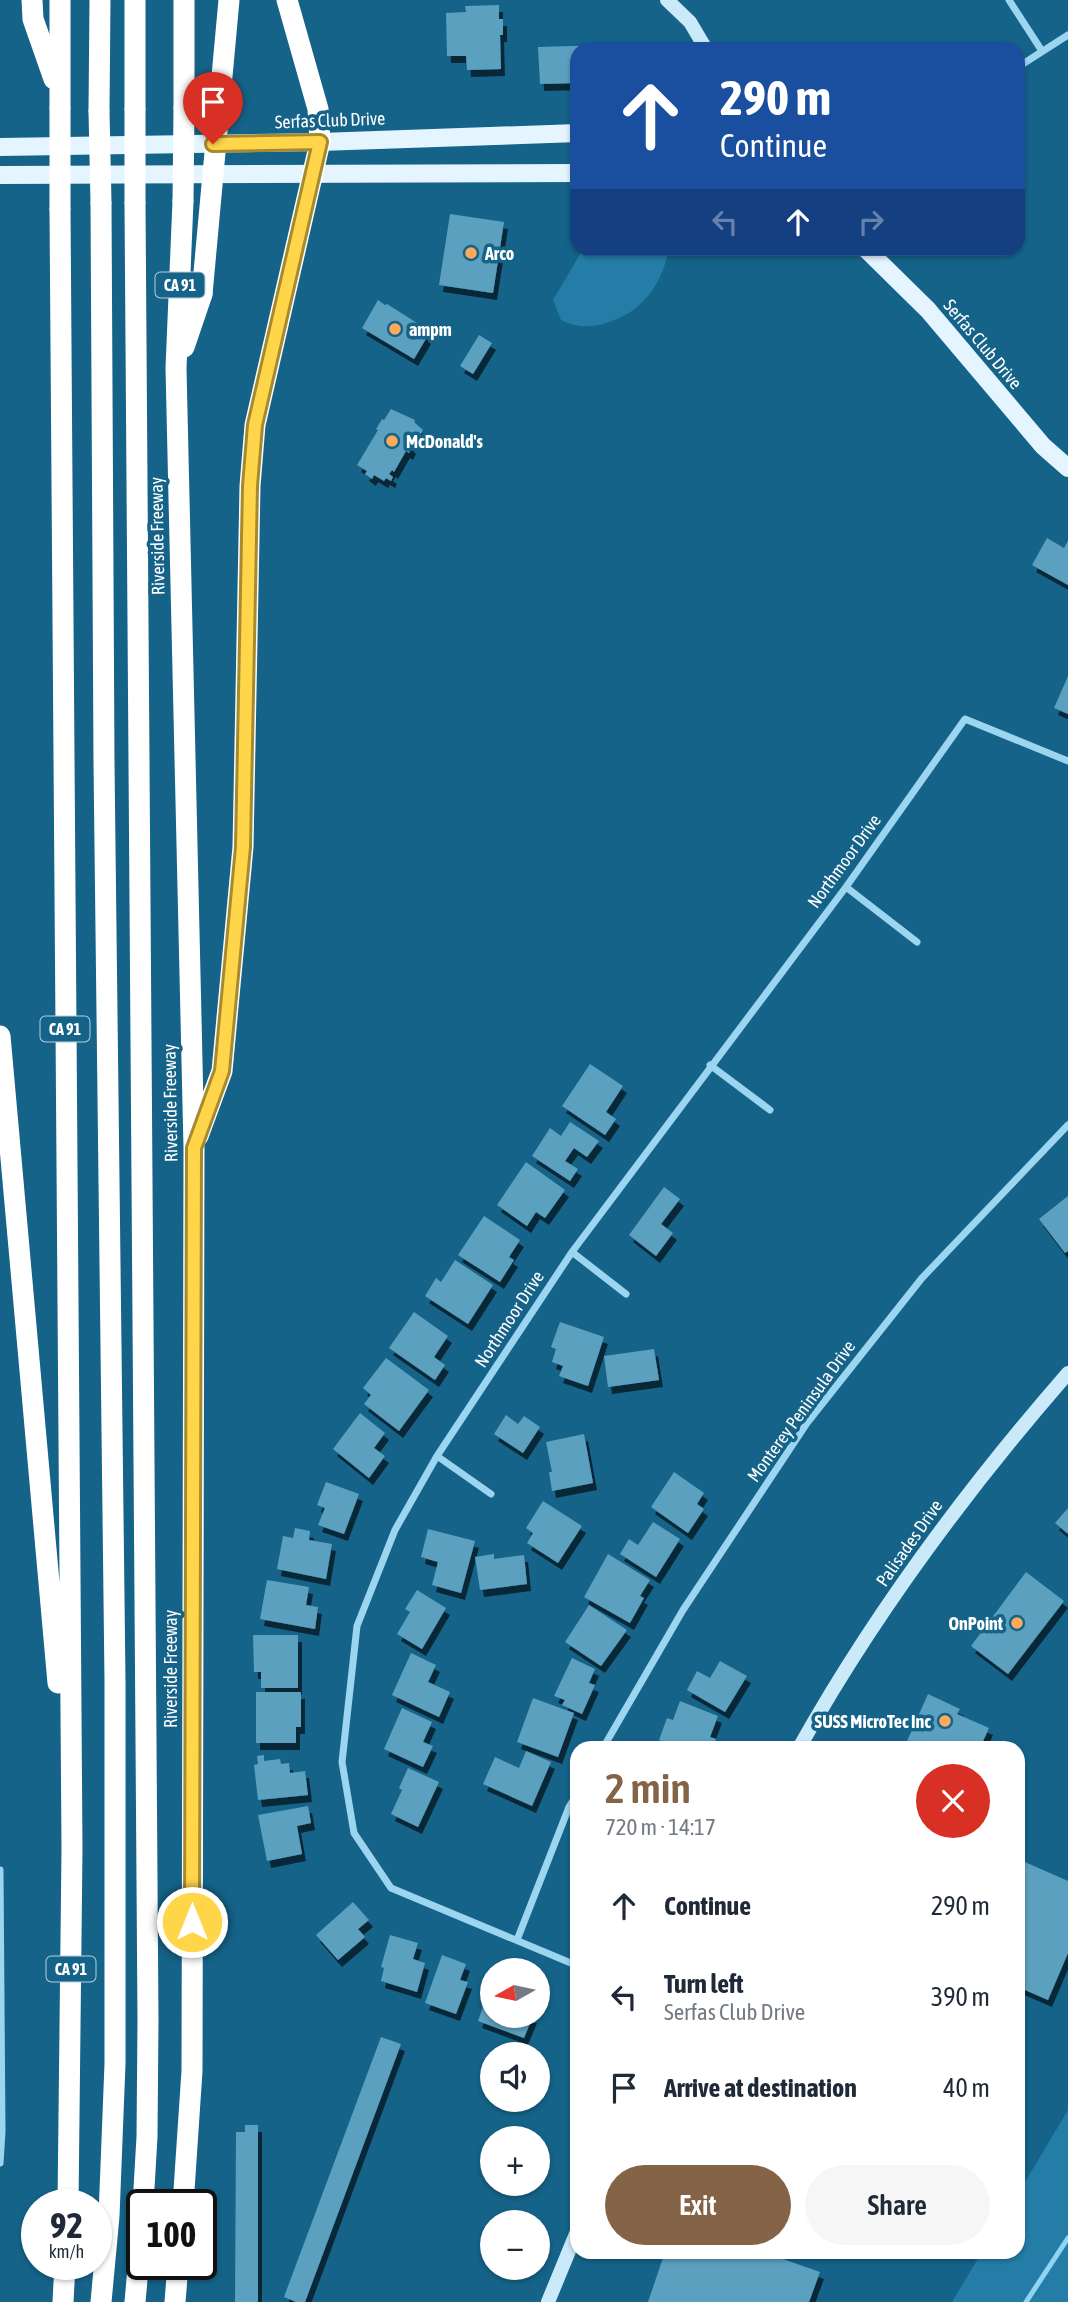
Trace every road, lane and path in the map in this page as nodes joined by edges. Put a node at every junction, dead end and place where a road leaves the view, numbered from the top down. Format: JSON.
{"nodes":[{"id":1,"x":32,"y":0,"type":"edge"},
{"id":2,"x":60,"y":0,"type":"edge"},
{"id":3,"x":100,"y":0,"type":"edge"},
{"id":4,"x":135,"y":0,"type":"edge"},
{"id":5,"x":184,"y":0,"type":"edge"},
{"id":6,"x":229,"y":0,"type":"edge"},
{"id":7,"x":287,"y":0,"type":"edge"},
{"id":8,"x":667,"y":0,"type":"edge"},
{"id":9,"x":1009,"y":0,"type":"edge"},
{"id":10,"x":1068,"y":35,"type":"edge"},
{"id":11,"x":702,"y":42,"type":"edge"},
{"id":12,"x":1042,"y":51,"type":"junction"},
{"id":13,"x":1025,"y":62,"type":"edge"},
{"id":14,"x":59,"y":101,"type":"junction"},
{"id":15,"x":570,"y":133,"type":"edge"},
{"id":16,"x":320,"y":142,"type":"junction"},
{"id":17,"x":0,"y":147,"type":"edge"},
{"id":18,"x":570,"y":173,"type":"edge"},
{"id":19,"x":312,"y":174,"type":"junction"},
{"id":20,"x":0,"y":175,"type":"edge"},
{"id":21,"x":874,"y":256,"type":"edge"},
{"id":22,"x":176,"y":368,"type":"junction"},
{"id":23,"x":1068,"y":468,"type":"edge"},
{"id":24,"x":1068,"y":761,"type":"edge"},
{"id":25,"x":846,"y":887,"type":"junction"},
{"id":26,"x":917,"y":942,"type":"dead end"},
{"id":27,"x":0,"y":1037,"type":"edge"},
{"id":28,"x":710,"y":1065,"type":"junction"},
{"id":29,"x":771,"y":1110,"type":"dead end"},
{"id":30,"x":1068,"y":1125,"type":"edge"},
{"id":31,"x":194,"y":1148,"type":"junction"},
{"id":32,"x":572,"y":1252,"type":"junction"},
{"id":33,"x":626,"y":1294,"type":"dead end"},
{"id":34,"x":1068,"y":1373,"type":"edge"},
{"id":35,"x":437,"y":1456,"type":"junction"},
{"id":36,"x":491,"y":1494,"type":"dead end"},
{"id":37,"x":607,"y":1741,"type":"edge"},
{"id":38,"x":803,"y":1741,"type":"edge"},
{"id":39,"x":570,"y":1805,"type":"edge"},
{"id":40,"x":72,"y":1849,"type":"junction"},
{"id":41,"x":0,"y":1870,"type":"edge"},
{"id":42,"x":517,"y":1940,"type":"junction"},
{"id":43,"x":570,"y":1963,"type":"edge"},
{"id":44,"x":1,"y":2131,"type":"edge"},
{"id":45,"x":0,"y":2163,"type":"edge"},
{"id":46,"x":68,"y":2189,"type":"edge"},
{"id":47,"x":144,"y":2189,"type":"edge"},
{"id":48,"x":184,"y":2189,"type":"edge"},
{"id":49,"x":570,"y":2248,"type":"edge"},
{"id":50,"x":64,"y":2280,"type":"edge"},
{"id":51,"x":137,"y":2280,"type":"edge"},
{"id":52,"x":177,"y":2280,"type":"edge"},
{"id":53,"x":63,"y":2302,"type":"edge"},
{"id":54,"x":101,"y":2302,"type":"edge"},
{"id":55,"x":135,"y":2302,"type":"edge"},
{"id":56,"x":175,"y":2302,"type":"edge"},
{"id":57,"x":548,"y":2302,"type":"edge"}],
"edges":[{"from":1,"to":14,"type":"highway"},
{"from":2,"to":14,"type":"highway","number":"CA 91"},
{"from":3,"to":54,"type":"highway","bridge":true},
{"from":4,"to":47,"type":"highway","bridge":true},
{"from":5,"to":22,"type":"highway","name":"Riverside Freeway","number":"CA 91","bridge":true},
{"from":6,"to":22,"type":"highway","bridge":true},
{"from":7,"to":16,"type":"highway"},
{"from":8,"to":11,"type":"street"},
{"from":9,"to":12,"type":"street"},
{"from":10,"to":12,"type":"street"},
{"from":12,"to":13,"type":"street"},
{"from":14,"to":40,"type":"highway","number":"CA 91","bridge":true},
{"from":15,"to":16,"type":"main road","name":"Serfas Club Drive"},
{"from":16,"to":17,"type":"main road","name":"Serfas Club Drive"},
{"from":16,"to":19,"type":"highway"},
{"from":18,"to":19,"type":"main road"},
{"from":19,"to":20,"type":"main road"},
{"from":19,"to":31,"type":"highway"},
{"from":21,"to":23,"type":"main road","name":"Serfas Club Drive"},
{"from":22,"to":31,"type":"highway","name":"Riverside Freeway","number":"CA 91"},
{"from":24,"to":25,"type":"street","name":"Northmoor Drive"},
{"from":25,"to":26,"type":"street"},
{"from":25,"to":28,"type":"street","name":"Northmoor Drive"},
{"from":27,"to":40,"type":"highway"},
{"from":28,"to":29,"type":"street"},
{"from":28,"to":32,"type":"street","name":"Northmoor Drive"},
{"from":30,"to":37,"type":"street","name":"Monterey Peninsula Drive"},
{"from":31,"to":48,"type":"highway","name":"Riverside Freeway","number":"CA 91"},
{"from":32,"to":33,"type":"street"},
{"from":32,"to":35,"type":"street","name":"Northmoor Drive"},
{"from":34,"to":38,"type":"street","name":"Palisades Drive"},
{"from":35,"to":36,"type":"street"},
{"from":35,"to":42,"type":"street","name":"Northmoor Drive"},
{"from":39,"to":42,"type":"street"},
{"from":40,"to":46,"type":"highway","number":"CA 91"},
{"from":41,"to":44,"type":"street"},
{"from":42,"to":43,"type":"street","name":"Northmoor Drive"},
{"from":44,"to":45,"type":"street"},
{"from":49,"to":57,"type":"street"},
{"from":50,"to":53,"type":"highway"},
{"from":51,"to":55,"type":"highway"},
{"from":52,"to":56,"type":"highway"}]}
